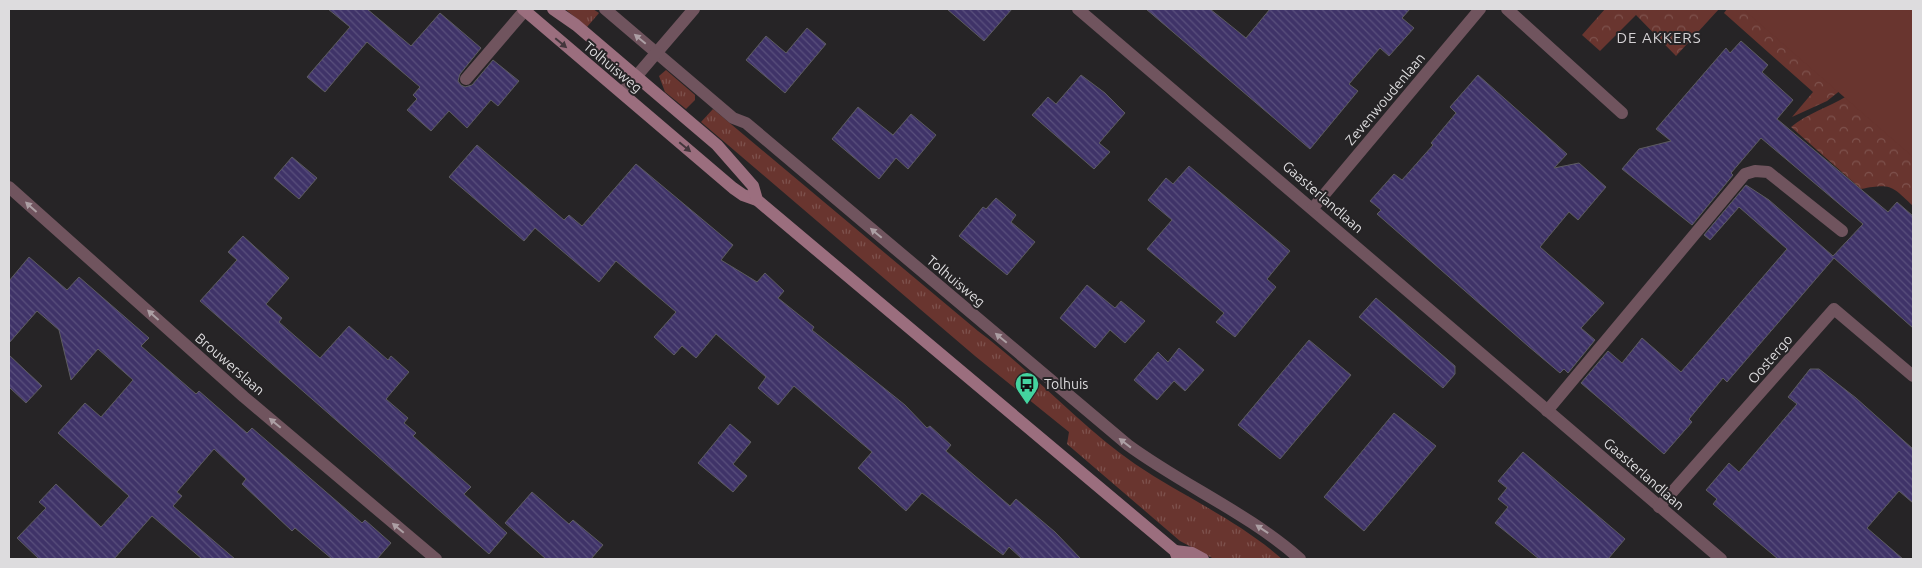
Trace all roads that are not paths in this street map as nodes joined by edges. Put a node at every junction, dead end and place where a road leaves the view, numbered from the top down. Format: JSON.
{"nodes":[{"id":1,"x":553,"y":9,"type":"edge"},
{"id":2,"x":605,"y":9,"type":"edge"},
{"id":3,"x":694,"y":9,"type":"edge"},
{"id":4,"x":1078,"y":9,"type":"edge"},
{"id":5,"x":1480,"y":9,"type":"edge"},
{"id":6,"x":1507,"y":9,"type":"edge"},
{"id":7,"x":524,"y":10,"type":"edge"},
{"id":8,"x":657,"y":53,"type":"junction"},
{"id":9,"x":636,"y":76,"type":"junction"},
{"id":10,"x":466,"y":79,"type":"dead end"},
{"id":11,"x":622,"y":93,"type":"junction"},
{"id":12,"x":1622,"y":113,"type":"dead end"},
{"id":13,"x":9,"y":187,"type":"edge"},
{"id":14,"x":757,"y":200,"type":"junction"},
{"id":15,"x":1313,"y":208,"type":"junction"},
{"id":16,"x":1842,"y":231,"type":"dead end"},
{"id":17,"x":1913,"y":376,"type":"edge"},
{"id":18,"x":1547,"y":411,"type":"junction"},
{"id":19,"x":1660,"y":507,"type":"junction"},
{"id":20,"x":1176,"y":555,"type":"edge"},
{"id":21,"x":436,"y":559,"type":"edge"},
{"id":22,"x":1203,"y":559,"type":"edge"},
{"id":23,"x":1300,"y":559,"type":"edge"},
{"id":24,"x":1721,"y":559,"type":"edge"}],
"edges":[{"from":1,"to":9,"type":"street","name":"Tolhuisweg"},
{"from":8,"to":2,"type":"street","name":"Tolhuisweg","one_way":true},
{"from":3,"to":8,"type":"street"},
{"from":4,"to":15,"type":"street","name":"Gaasterlandlaan"},
{"from":5,"to":15,"type":"street","name":"Zevenwoudenlaan"},
{"from":6,"to":12,"type":"street"},
{"from":7,"to":10,"type":"street"},
{"from":7,"to":11,"type":"street","name":"Tolhuisweg","one_way":true},
{"from":8,"to":9,"type":"street"},
{"from":23,"to":8,"type":"street","name":"Tolhuisweg","one_way":true},
{"from":9,"to":11,"type":"street"},
{"from":9,"to":14,"type":"street","name":"Tolhuisweg"},
{"from":11,"to":14,"type":"street","name":"Tolhuisweg","one_way":true},
{"from":21,"to":13,"type":"street","name":"Brouwerslaan","one_way":true},
{"from":14,"to":20,"type":"street","name":"Tolhuisweg"},
{"from":15,"to":18,"type":"street","name":"Gaasterlandlaan"},
{"from":16,"to":18,"type":"street"},
{"from":17,"to":19,"type":"street","name":"Oostergo"},
{"from":18,"to":19,"type":"street","name":"Gaasterlandlaan"},
{"from":19,"to":24,"type":"street","name":"Gaasterlandlaan"},
{"from":20,"to":22,"type":"street","name":"Tolhuisweg"}]}
